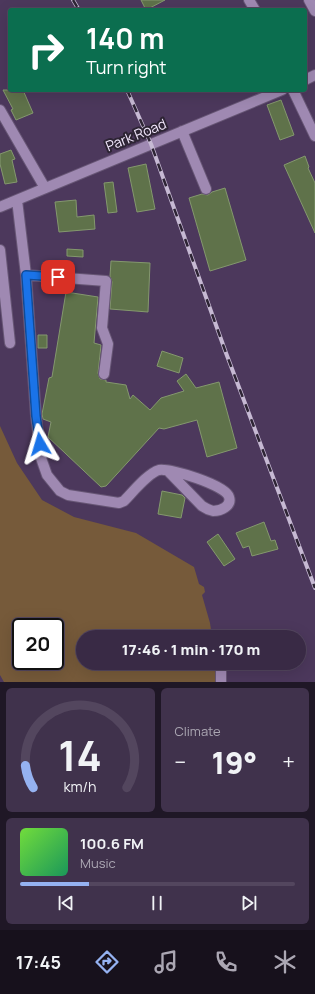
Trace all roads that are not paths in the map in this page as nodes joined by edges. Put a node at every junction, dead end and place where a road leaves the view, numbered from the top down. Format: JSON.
{"nodes":[{"id":1,"x":309,"y":0,"type":"edge"},
{"id":2,"x":315,"y":11,"type":"edge"},
{"id":3,"x":277,"y":92,"type":"edge"},
{"id":4,"x":294,"y":92,"type":"edge"},
{"id":5,"x":0,"y":110,"type":"edge"},
{"id":6,"x":182,"y":131,"type":"junction"},
{"id":7,"x":315,"y":136,"type":"edge"},
{"id":8,"x":45,"y":188,"type":"junction"},
{"id":9,"x":206,"y":190,"type":"dead end"},
{"id":10,"x":17,"y":200,"type":"junction"},
{"id":11,"x":0,"y":207,"type":"edge"},
{"id":12,"x":0,"y":250,"type":"edge"},
{"id":13,"x":26,"y":275,"type":"junction"},
{"id":14,"x":10,"y":343,"type":"dead end"},
{"id":15,"x":104,"y":374,"type":"dead end"},
{"id":16,"x":168,"y":471,"type":"junction"},
{"id":17,"x":221,"y":670,"type":"edge"},
{"id":18,"x":221,"y":682,"type":"edge"}],
"edges":[{"from":1,"to":2,"type":"street"},
{"from":3,"to":6,"type":"street","name":"Park Road"},
{"from":4,"to":7,"type":"street"},
{"from":5,"to":8,"type":"street"},
{"from":6,"to":8,"type":"street","name":"Park Road"},
{"from":6,"to":9,"type":"street"},
{"from":8,"to":10,"type":"street","name":"Park Road"},
{"from":10,"to":11,"type":"street","name":"Park Road"},
{"from":10,"to":13,"type":"street"},
{"from":12,"to":14,"type":"street"},
{"from":13,"to":15,"type":"street"},
{"from":13,"to":16,"type":"street"},
{"from":16,"to":16,"type":"street"},
{"from":17,"to":18,"type":"street"}]}
